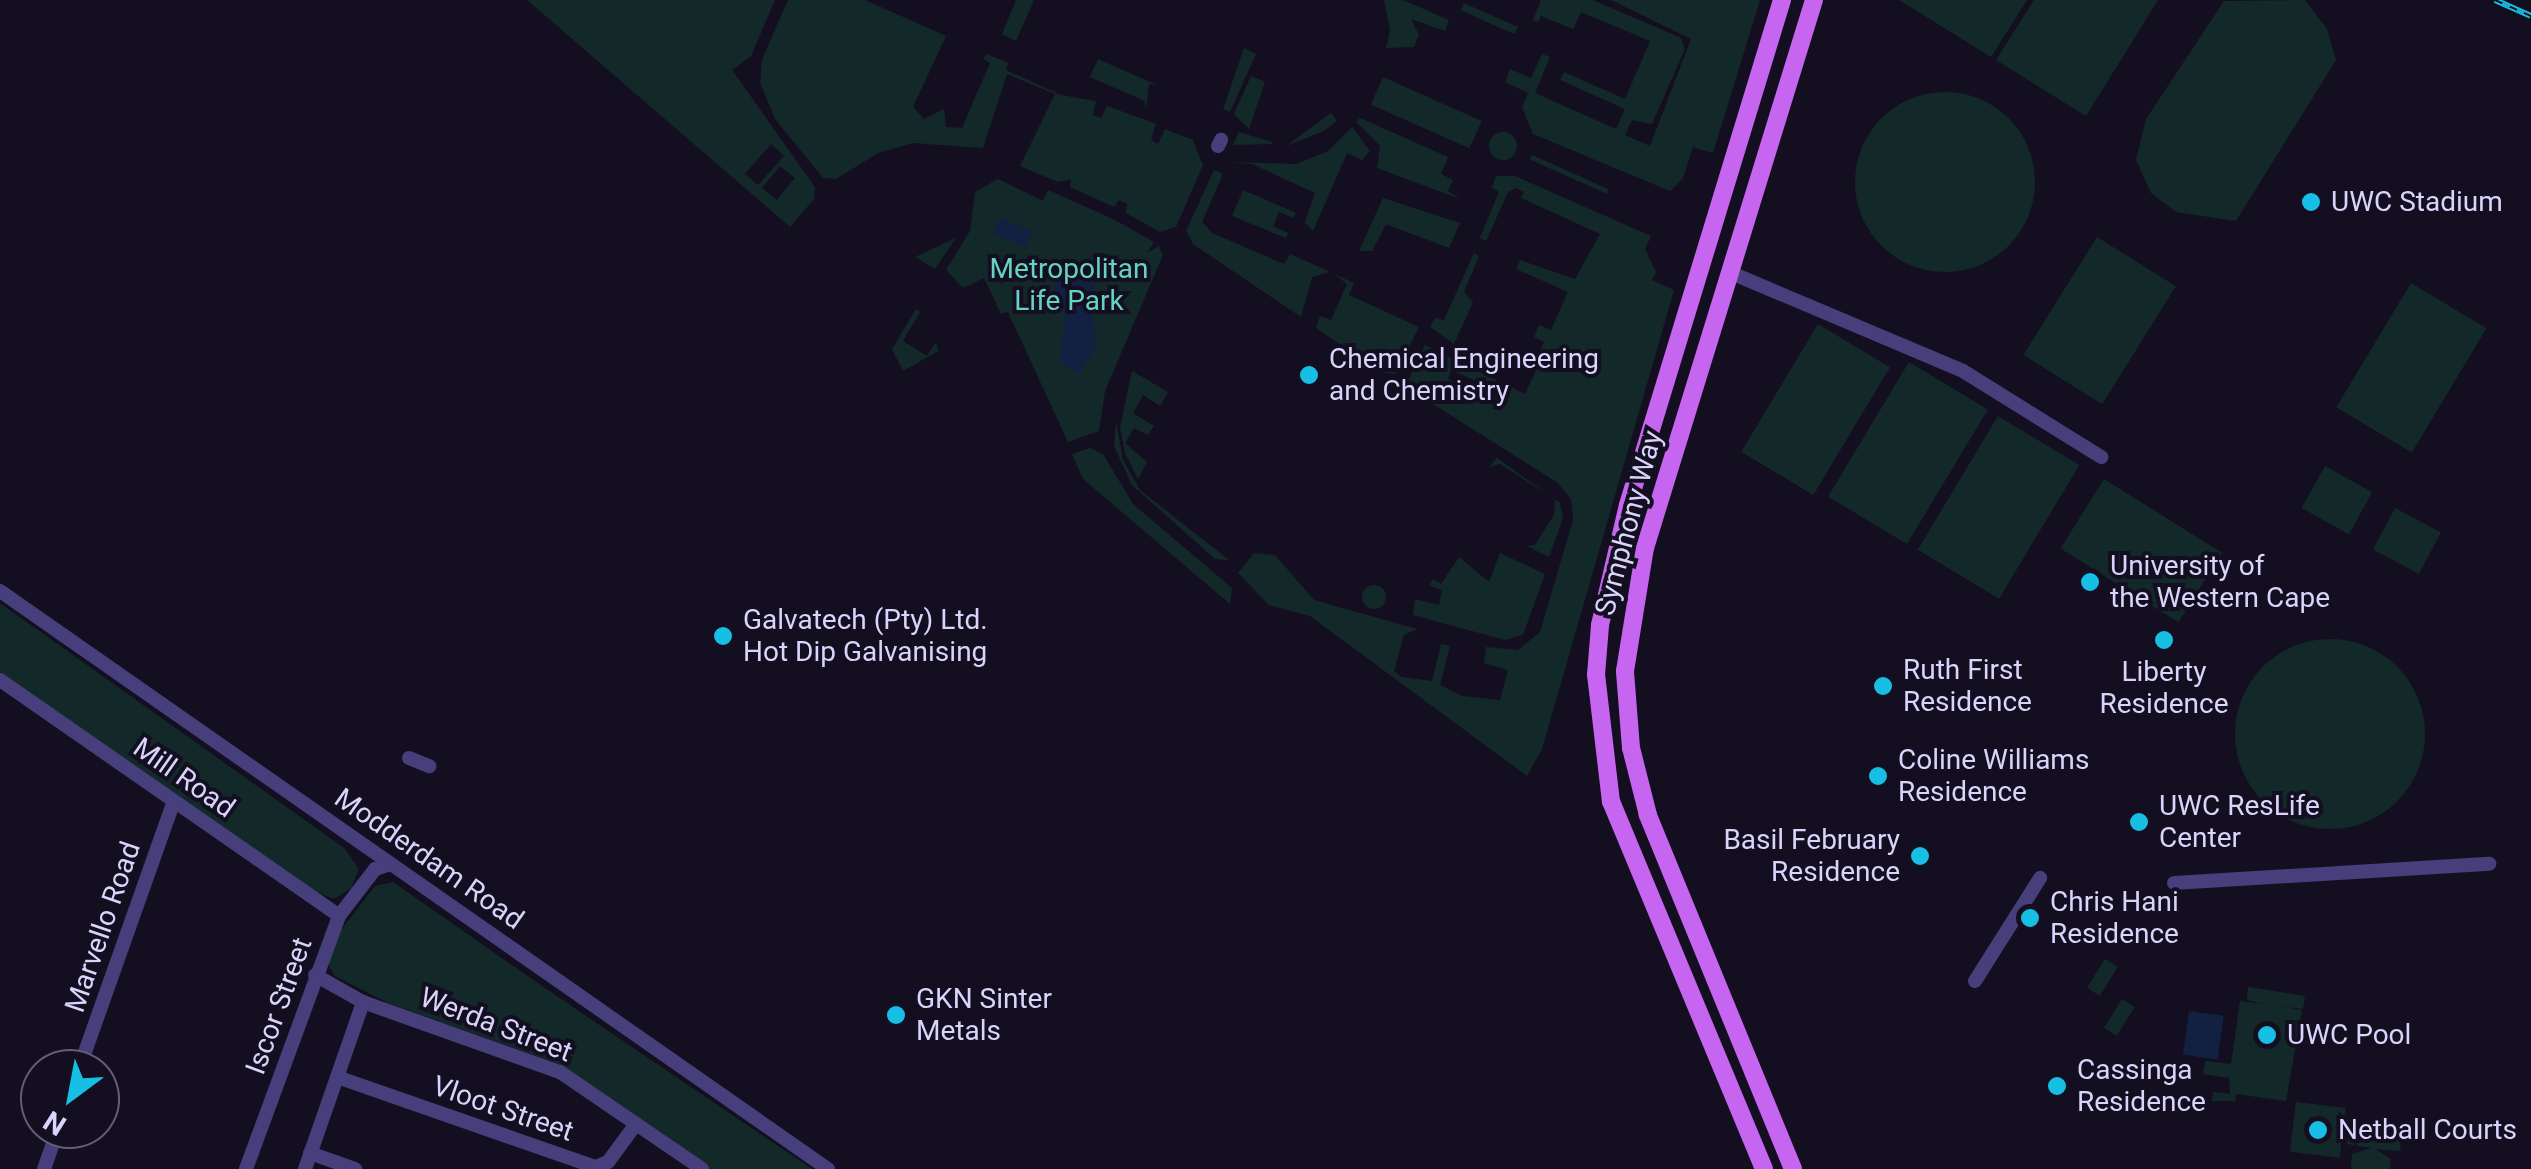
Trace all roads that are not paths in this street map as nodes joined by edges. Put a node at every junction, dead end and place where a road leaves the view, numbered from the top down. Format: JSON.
{"nodes":[{"id":1,"x":1782,"y":0,"type":"edge"},
{"id":2,"x":1814,"y":0,"type":"edge"},
{"id":3,"x":1736,"y":275,"type":"dead end"},
{"id":4,"x":2101,"y":458,"type":"dead end"},
{"id":5,"x":0,"y":591,"type":"edge"},
{"id":6,"x":0,"y":680,"type":"edge"},
{"id":7,"x":409,"y":758,"type":"dead end"},
{"id":8,"x":429,"y":766,"type":"dead end"},
{"id":9,"x":174,"y":801,"type":"junction"},
{"id":10,"x":374,"y":852,"type":"junction"},
{"id":11,"x":390,"y":864,"type":"junction"},
{"id":12,"x":2489,"y":864,"type":"dead end"},
{"id":13,"x":375,"y":869,"type":"junction"},
{"id":14,"x":2040,"y":878,"type":"dead end"},
{"id":15,"x":2174,"y":884,"type":"dead end"},
{"id":16,"x":340,"y":916,"type":"junction"},
{"id":17,"x":315,"y":975,"type":"junction"},
{"id":18,"x":1975,"y":981,"type":"dead end"},
{"id":19,"x":363,"y":1002,"type":"junction"},
{"id":20,"x":86,"y":1049,"type":"edge"},
{"id":21,"x":337,"y":1076,"type":"junction"},
{"id":22,"x":636,"y":1124,"type":"junction"},
{"id":23,"x":310,"y":1153,"type":"junction"},
{"id":24,"x":246,"y":1169,"type":"edge"},
{"id":25,"x":305,"y":1169,"type":"edge"},
{"id":26,"x":355,"y":1169,"type":"edge"},
{"id":27,"x":702,"y":1169,"type":"edge"},
{"id":28,"x":828,"y":1169,"type":"edge"},
{"id":29,"x":1764,"y":1169,"type":"edge"},
{"id":30,"x":1792,"y":1169,"type":"edge"}],
"edges":[{"from":1,"to":29,"type":"main road","name":"Symphony Way"},
{"from":2,"to":30,"type":"main road","name":"Symphony Way"},
{"from":3,"to":4,"type":"street"},
{"from":5,"to":10,"type":"street","name":"Modderdam Road"},
{"from":6,"to":9,"type":"street","name":"Mill Road"},
{"from":7,"to":8,"type":"street"},
{"from":9,"to":16,"type":"street","name":"Mill Road"},
{"from":9,"to":20,"type":"street","name":"Marvello Road"},
{"from":10,"to":11,"type":"street","name":"Modderdam Road"},
{"from":10,"to":13,"type":"street"},
{"from":11,"to":13,"type":"street"},
{"from":11,"to":28,"type":"street","name":"Modderdam Road"},
{"from":12,"to":15,"type":"street"},
{"from":13,"to":16,"type":"street","name":"Iscor Street"},
{"from":14,"to":18,"type":"street"},
{"from":16,"to":17,"type":"street","name":"Iscor Street"},
{"from":17,"to":19,"type":"street","name":"Werda Street"},
{"from":17,"to":24,"type":"street","name":"Iscor Street"},
{"from":19,"to":21,"type":"street"},
{"from":19,"to":22,"type":"street","name":"Werda Street"},
{"from":21,"to":22,"type":"street","name":"Vloot Street"},
{"from":21,"to":23,"type":"street"},
{"from":22,"to":27,"type":"street","name":"Werda Street"},
{"from":23,"to":25,"type":"street"},
{"from":23,"to":26,"type":"street"}]}
